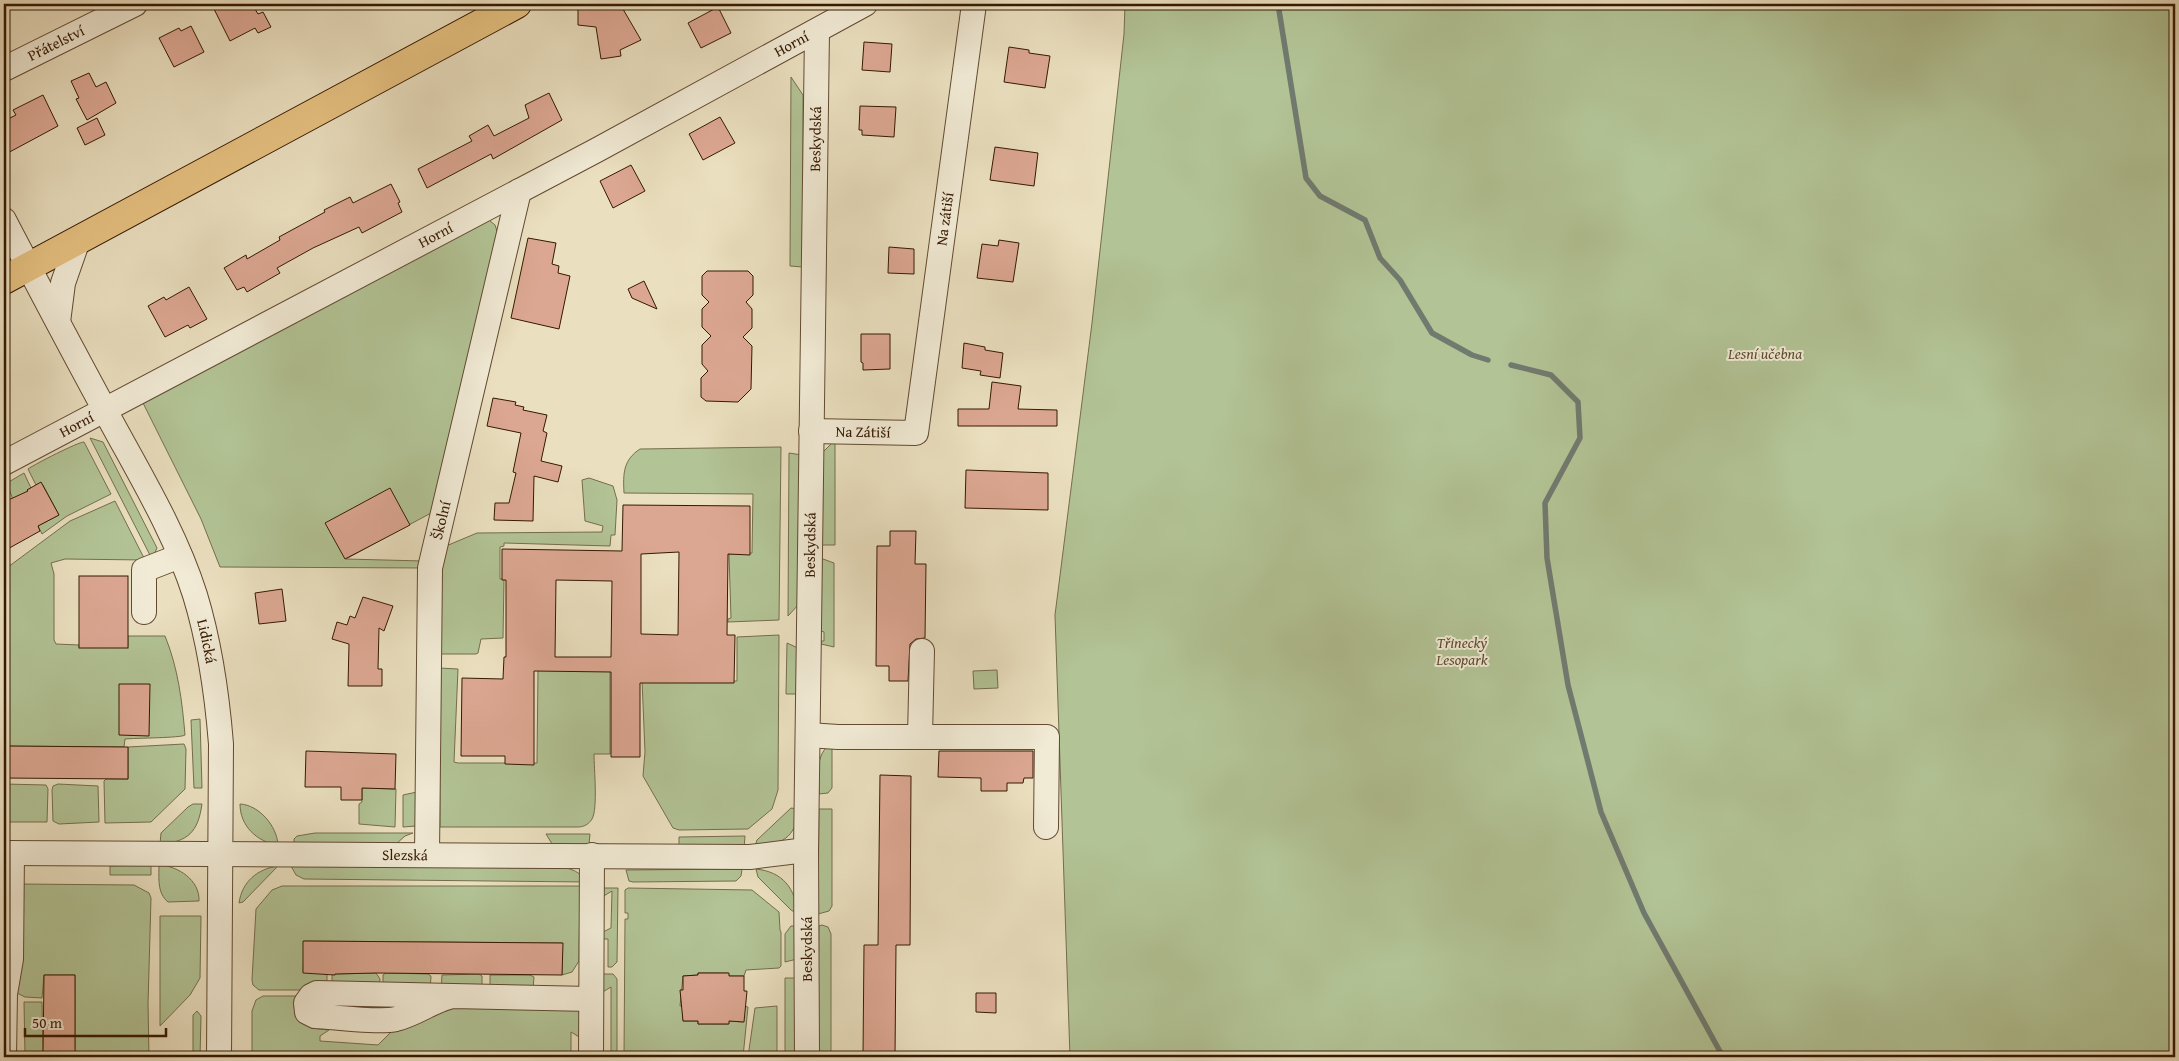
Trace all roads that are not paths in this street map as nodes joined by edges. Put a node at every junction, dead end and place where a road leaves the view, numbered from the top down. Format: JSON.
{"nodes":[{"id":1,"x":517,"y":4,"type":"edge"},
{"id":2,"x":865,"y":4,"type":"edge"},
{"id":3,"x":974,"y":4,"type":"edge"},
{"id":4,"x":129,"y":5,"type":"edge"},
{"id":5,"x":817,"y":31,"type":"junction"},
{"id":6,"x":4,"y":69,"type":"edge"},
{"id":7,"x":519,"y":191,"type":"junction"},
{"id":8,"x":4,"y":220,"type":"edge"},
{"id":9,"x":78,"y":240,"type":"junction"},
{"id":10,"x":28,"y":266,"type":"junction"},
{"id":11,"x":4,"y":280,"type":"edge"},
{"id":12,"x":58,"y":322,"type":"junction"},
{"id":13,"x":105,"y":411,"type":"junction"},
{"id":14,"x":812,"y":431,"type":"junction"},
{"id":15,"x":916,"y":433,"type":"joint"},
{"id":16,"x":4,"y":464,"type":"edge"},
{"id":17,"x":180,"y":556,"type":"junction"},
{"id":18,"x":144,"y":612,"type":"dead end"},
{"id":19,"x":922,"y":651,"type":"dead end"},
{"id":20,"x":808,"y":735,"type":"junction"},
{"id":21,"x":920,"y":736,"type":"junction"},
{"id":22,"x":1046,"y":827,"type":"dead end"},
{"id":23,"x":806,"y":850,"type":"junction"},
{"id":24,"x":8,"y":853,"type":"edge"},
{"id":25,"x":221,"y":854,"type":"junction"},
{"id":26,"x":592,"y":855,"type":"junction"},
{"id":27,"x":427,"y":856,"type":"junction"},
{"id":28,"x":449,"y":997,"type":"junction"},
{"id":29,"x":591,"y":999,"type":"junction"},
{"id":30,"x":4,"y":1057,"type":"edge"},
{"id":31,"x":220,"y":1057,"type":"edge"},
{"id":32,"x":591,"y":1057,"type":"edge"},
{"id":33,"x":807,"y":1057,"type":"edge"}],
"edges":[{"from":1,"to":9,"type":"main road"},
{"from":2,"to":5,"type":"street","name":"Horní"},
{"from":3,"to":15,"type":"street","name":"Na zátiší"},
{"from":4,"to":6,"type":"street","name":"Přátelství"},
{"from":5,"to":7,"type":"street","name":"Horní"},
{"from":5,"to":14,"type":"street","name":"Beskydská"},
{"from":7,"to":13,"type":"street","name":"Horní"},
{"from":7,"to":27,"type":"street","name":"Školní"},
{"from":8,"to":10,"type":"street","name":"Lidická"},
{"from":9,"to":10,"type":"main road"},
{"from":9,"to":12,"type":"street"},
{"from":10,"to":11,"type":"main road"},
{"from":10,"to":12,"type":"street","name":"Lidická"},
{"from":12,"to":13,"type":"street","name":"Lidická"},
{"from":13,"to":16,"type":"street","name":"Horní"},
{"from":13,"to":17,"type":"street","name":"Lidická"},
{"from":14,"to":15,"type":"street","name":"Na Zátiší"},
{"from":14,"to":20,"type":"street","name":"Beskydská"},
{"from":17,"to":18,"type":"street"},
{"from":17,"to":25,"type":"street","name":"Lidická"},
{"from":19,"to":21,"type":"street"},
{"from":20,"to":21,"type":"street"},
{"from":20,"to":23,"type":"street","name":"Beskydská"},
{"from":21,"to":22,"type":"street"},
{"from":23,"to":26,"type":"street","name":"Slezská"},
{"from":23,"to":33,"type":"street","name":"Beskydská"},
{"from":24,"to":25,"type":"street","name":"Slezská"},
{"from":24,"to":30,"type":"street"},
{"from":25,"to":27,"type":"street","name":"Slezská"},
{"from":25,"to":31,"type":"street","name":"Lidická"},
{"from":26,"to":27,"type":"street","name":"Slezská"},
{"from":26,"to":29,"type":"street"},
{"from":28,"to":28,"type":"street"},
{"from":28,"to":29,"type":"street"},
{"from":29,"to":32,"type":"street"}]}
